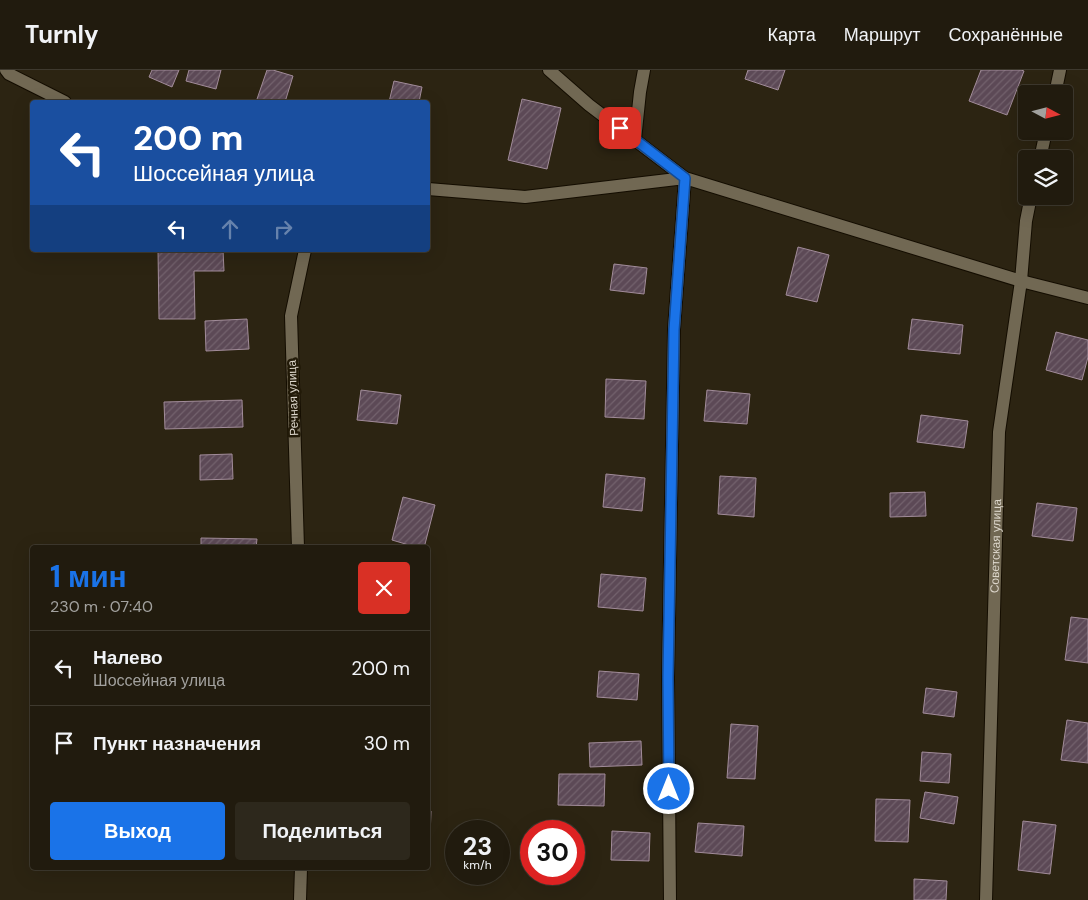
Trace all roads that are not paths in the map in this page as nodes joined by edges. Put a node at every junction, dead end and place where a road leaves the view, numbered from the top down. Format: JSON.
{"nodes":[{"id":1,"x":6,"y":70,"type":"edge"},
{"id":2,"x":549,"y":70,"type":"edge"},
{"id":3,"x":644,"y":70,"type":"edge"},
{"id":4,"x":1060,"y":70,"type":"edge"},
{"id":5,"x":1057,"y":85,"type":"edge"},
{"id":6,"x":61,"y":100,"type":"edge"},
{"id":7,"x":635,"y":140,"type":"junction"},
{"id":8,"x":685,"y":178,"type":"junction"},
{"id":9,"x":430,"y":189,"type":"edge"},
{"id":10,"x":1030,"y":205,"type":"edge"},
{"id":11,"x":305,"y":252,"type":"edge"},
{"id":12,"x":1021,"y":281,"type":"junction"},
{"id":13,"x":1088,"y":298,"type":"edge"},
{"id":14,"x":298,"y":545,"type":"edge"},
{"id":15,"x":301,"y":870,"type":"edge"},
{"id":16,"x":300,"y":900,"type":"edge"},
{"id":17,"x":670,"y":900,"type":"edge"},
{"id":18,"x":986,"y":900,"type":"edge"}],
"edges":[{"from":1,"to":6,"type":"street"},
{"from":2,"to":7,"type":"street"},
{"from":3,"to":7,"type":"street"},
{"from":4,"to":5,"type":"street"},
{"from":7,"to":8,"type":"street"},
{"from":8,"to":9,"type":"street"},
{"from":8,"to":12,"type":"street"},
{"from":8,"to":17,"type":"street"},
{"from":10,"to":12,"type":"street","name":"Советская улица"},
{"from":11,"to":14,"type":"street","name":"Речная улица"},
{"from":12,"to":13,"type":"street"},
{"from":12,"to":18,"type":"street","name":"Советская улица"},
{"from":15,"to":16,"type":"street"}]}
